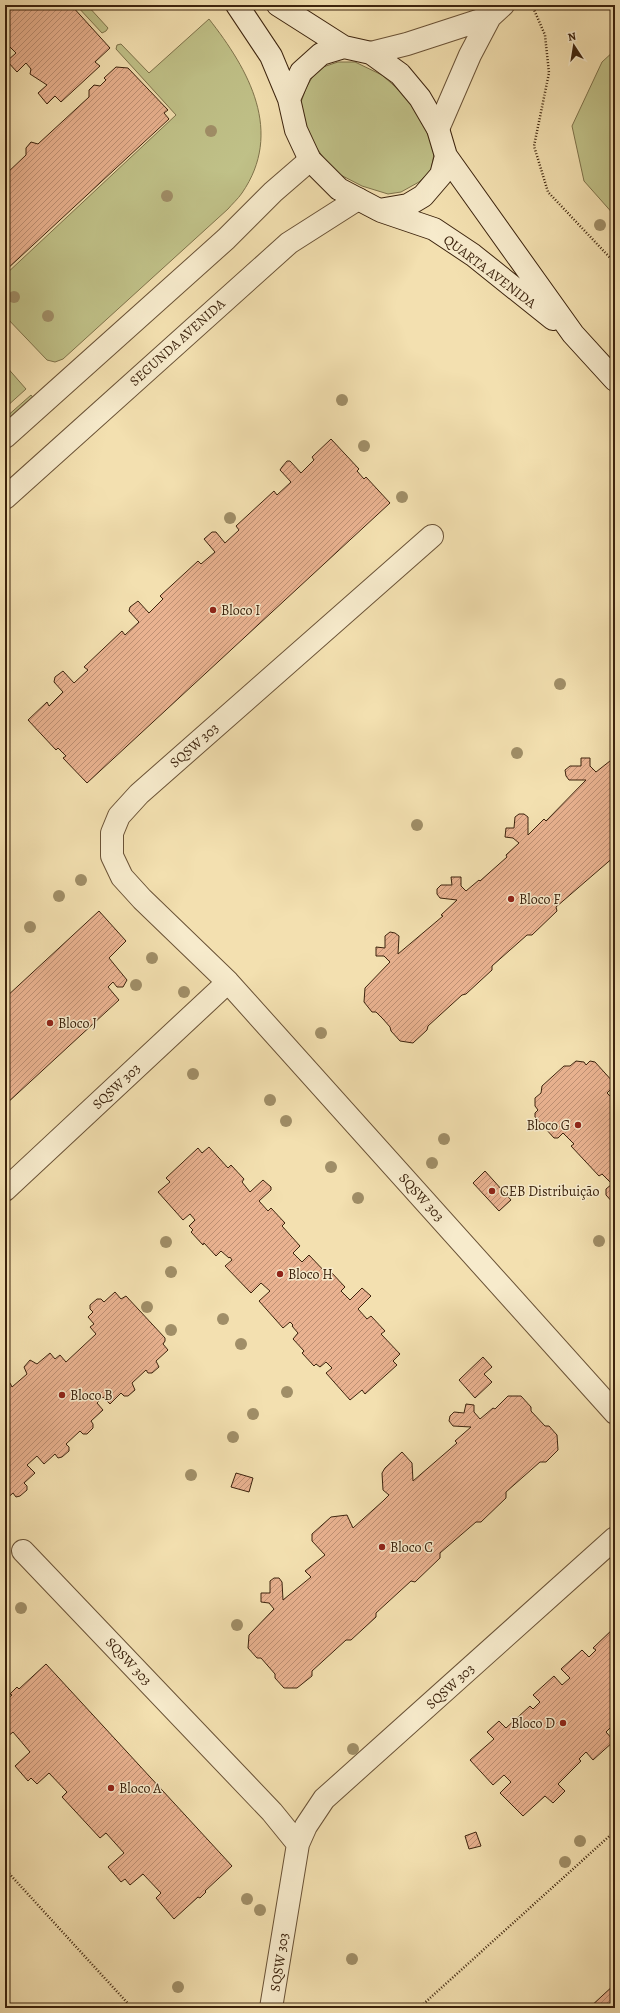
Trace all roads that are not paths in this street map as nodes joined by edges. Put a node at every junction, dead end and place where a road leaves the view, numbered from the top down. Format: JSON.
{"nodes":[{"id":1,"x":238,"y":5,"type":"edge"},
{"id":2,"x":278,"y":5,"type":"edge"},
{"id":3,"x":497,"y":11,"type":"edge"},
{"id":4,"x":344,"y":47,"type":"junction"},
{"id":5,"x":370,"y":53,"type":"junction"},
{"id":6,"x":289,"y":99,"type":"junction"},
{"id":7,"x":438,"y":129,"type":"junction"},
{"id":8,"x":446,"y":156,"type":"junction"},
{"id":9,"x":310,"y":160,"type":"junction"},
{"id":10,"x":358,"y":199,"type":"junction"},
{"id":11,"x":379,"y":210,"type":"junction"},
{"id":12,"x":573,"y":334,"type":"junction"},
{"id":13,"x":615,"y":380,"type":"edge"},
{"id":14,"x":5,"y":438,"type":"edge"},
{"id":15,"x":5,"y":498,"type":"edge"},
{"id":16,"x":432,"y":536,"type":"dead end"},
{"id":17,"x":228,"y":982,"type":"junction"},
{"id":18,"x":5,"y":1190,"type":"edge"},
{"id":19,"x":615,"y":1412,"type":"edge"},
{"id":20,"x":615,"y":1538,"type":"edge"},
{"id":21,"x":23,"y":1550,"type":"dead end"},
{"id":22,"x":298,"y":1844,"type":"junction"},
{"id":23,"x":271,"y":2008,"type":"edge"}],
"edges":[{"from":1,"to":6,"type":"street"},
{"from":2,"to":4,"type":"street"},
{"from":3,"to":5,"type":"street"},
{"from":3,"to":7,"type":"street"},
{"from":4,"to":5,"type":"street"},
{"from":4,"to":6,"type":"street"},
{"from":5,"to":7,"type":"street"},
{"from":6,"to":9,"type":"street","name":"QUARTA AVENIDA"},
{"from":7,"to":8,"type":"street"},
{"from":8,"to":11,"type":"street"},
{"from":8,"to":12,"type":"street","name":"QUARTA AVENIDA"},
{"from":9,"to":10,"type":"street","name":"QUARTA AVENIDA"},
{"from":9,"to":14,"type":"street"},
{"from":10,"to":11,"type":"street","name":"QUARTA AVENIDA"},
{"from":10,"to":15,"type":"street","name":"SEGUNDA AVENIDA"},
{"from":11,"to":12,"type":"street","name":"QUARTA AVENIDA"},
{"from":12,"to":13,"type":"street","name":"QUARTA AVENIDA"},
{"from":16,"to":17,"type":"street","name":"SQSW 303"},
{"from":17,"to":18,"type":"street","name":"SQSW 303"},
{"from":17,"to":19,"type":"street","name":"SQSW 303"},
{"from":20,"to":22,"type":"street","name":"SQSW 303"},
{"from":21,"to":22,"type":"street","name":"SQSW 303"},
{"from":22,"to":23,"type":"street","name":"SQSW 303"}]}
